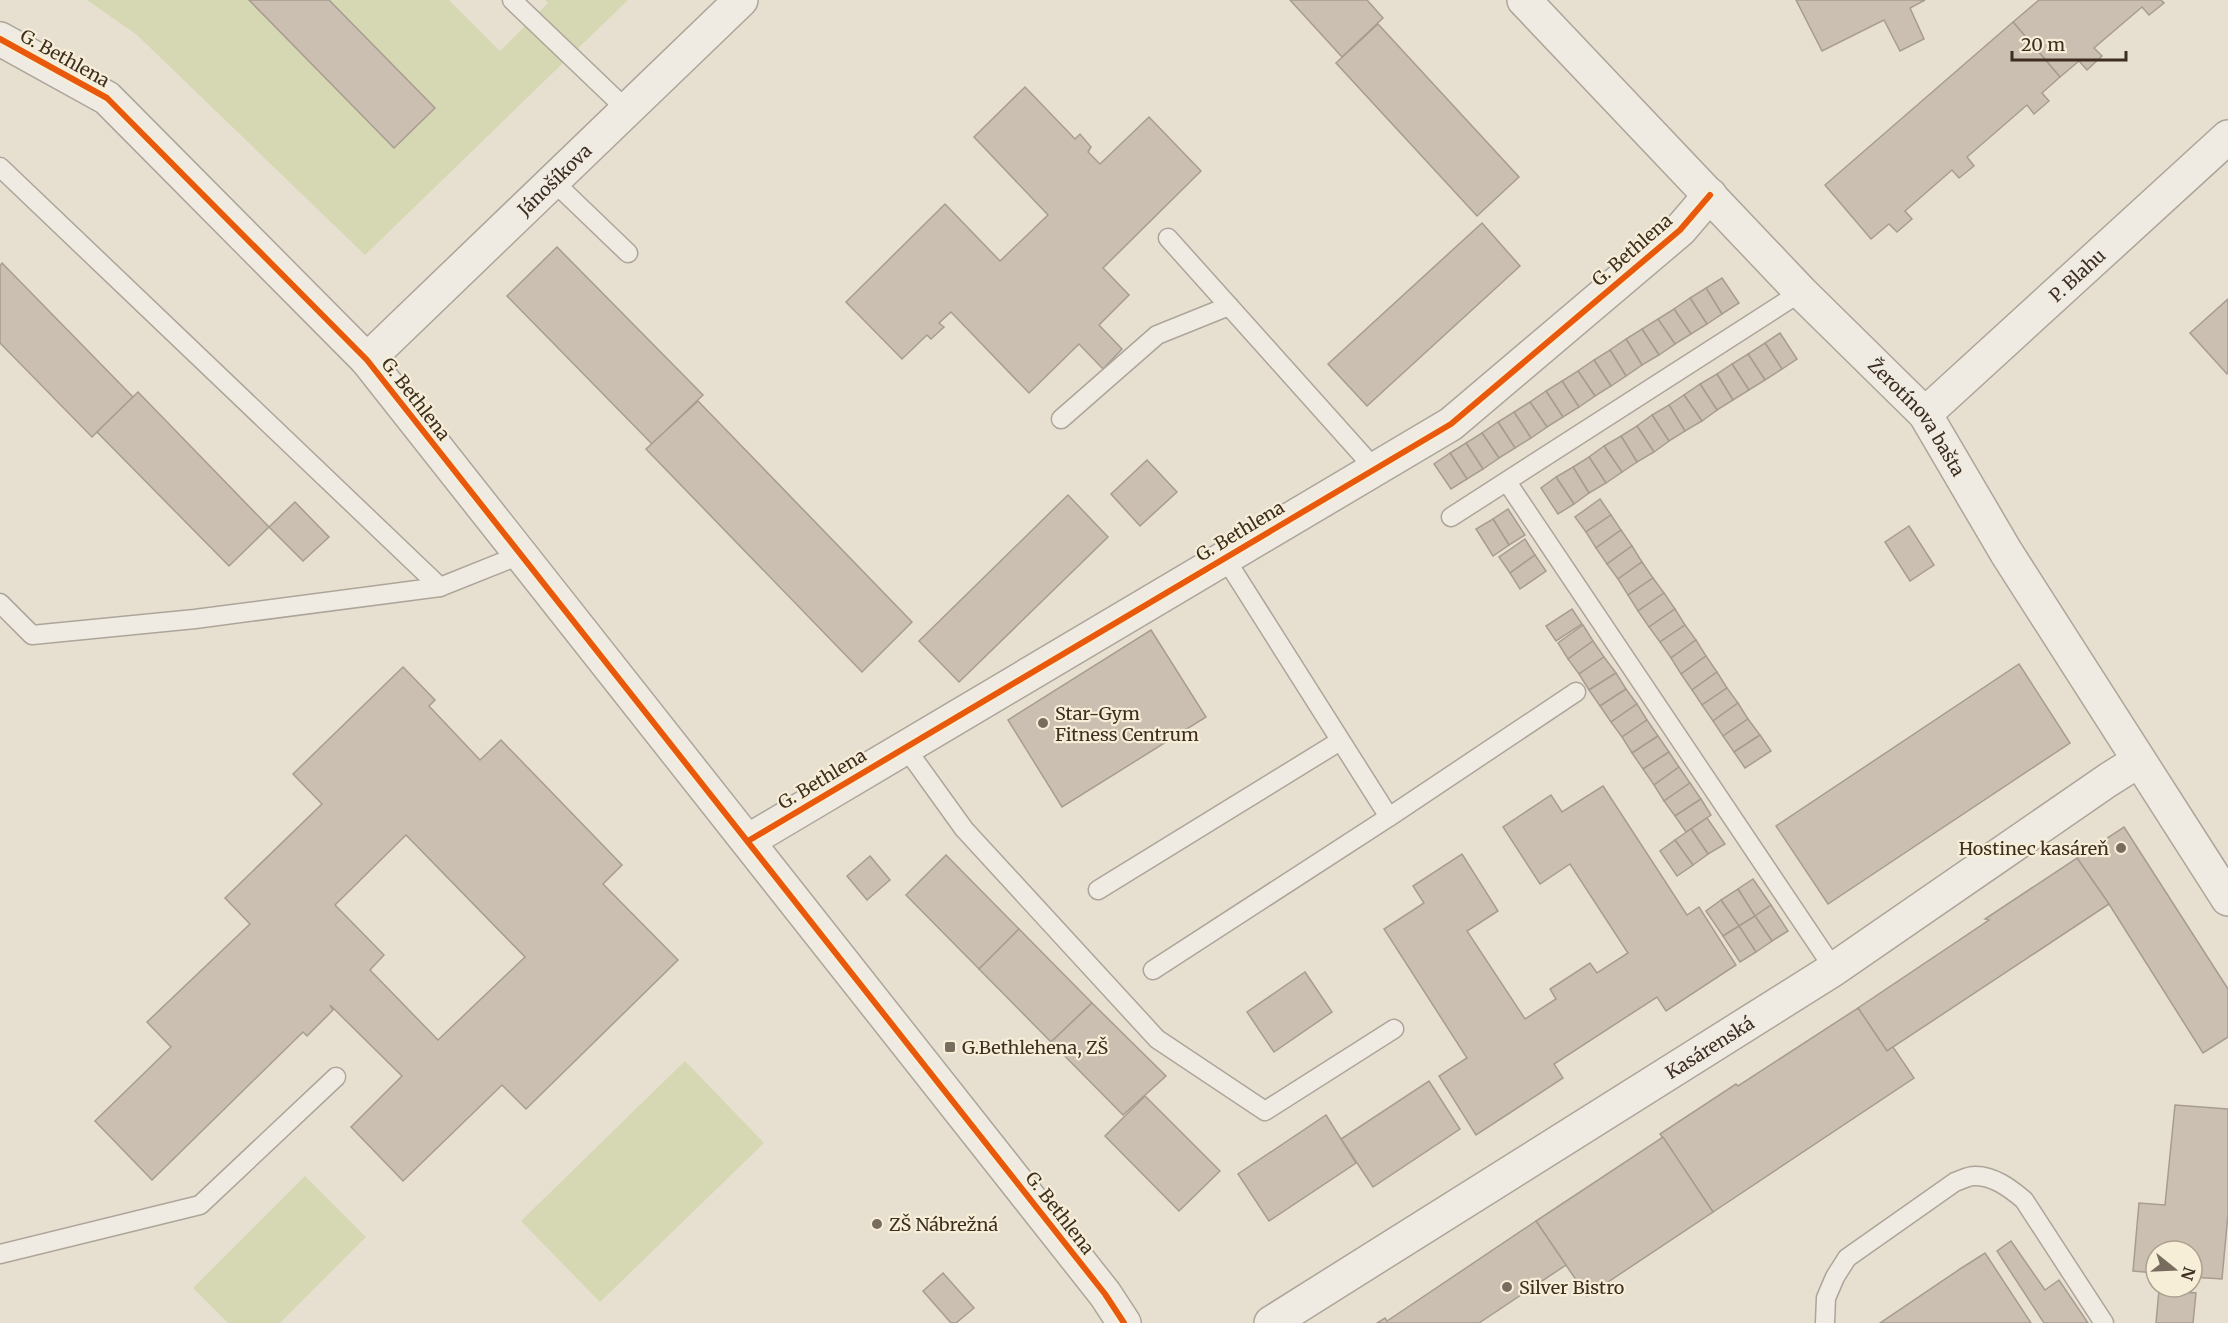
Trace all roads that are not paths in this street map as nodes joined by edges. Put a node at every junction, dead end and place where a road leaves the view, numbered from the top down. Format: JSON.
{"nodes":[{"id":1,"x":512,"y":0,"type":"edge"},
{"id":2,"x":741,"y":0,"type":"edge"},
{"id":3,"x":1524,"y":0,"type":"edge"},
{"id":4,"x":0,"y":39,"type":"edge"},
{"id":5,"x":627,"y":110,"type":"junction"},
{"id":6,"x":2228,"y":136,"type":"edge"},
{"id":7,"x":0,"y":166,"type":"edge"},
{"id":8,"x":553,"y":181,"type":"junction"},
{"id":9,"x":1710,"y":195,"type":"junction"},
{"id":10,"x":1168,"y":238,"type":"dead end"},
{"id":11,"x":628,"y":253,"type":"dead end"},
{"id":12,"x":1801,"y":292,"type":"junction"},
{"id":13,"x":1229,"y":306,"type":"junction"},
{"id":14,"x":367,"y":360,"type":"junction"},
{"id":15,"x":1924,"y":414,"type":"junction"},
{"id":16,"x":1061,"y":419,"type":"dead end"},
{"id":17,"x":1375,"y":469,"type":"junction"},
{"id":18,"x":1507,"y":482,"type":"junction"},
{"id":19,"x":1451,"y":517,"type":"dead end"},
{"id":20,"x":520,"y":555,"type":"junction"},
{"id":21,"x":1225,"y":558,"type":"junction"},
{"id":22,"x":440,"y":587,"type":"junction"},
{"id":23,"x":0,"y":603,"type":"edge"},
{"id":24,"x":1576,"y":692,"type":"dead end"},
{"id":25,"x":1340,"y":741,"type":"junction"},
{"id":26,"x":905,"y":747,"type":"junction"},
{"id":27,"x":2139,"y":761,"type":"junction"},
{"id":28,"x":1389,"y":817,"type":"junction"},
{"id":29,"x":748,"y":841,"type":"junction"},
{"id":30,"x":1098,"y":890,"type":"dead end"},
{"id":31,"x":2228,"y":898,"type":"edge"},
{"id":32,"x":1834,"y":969,"type":"junction"},
{"id":33,"x":1153,"y":970,"type":"dead end"},
{"id":34,"x":1394,"y":1029,"type":"dead end"},
{"id":35,"x":336,"y":1077,"type":"dead end"},
{"id":36,"x":0,"y":1254,"type":"edge"},
{"id":37,"x":1124,"y":1323,"type":"edge"},
{"id":38,"x":1271,"y":1323,"type":"edge"},
{"id":39,"x":1825,"y":1323,"type":"edge"},
{"id":40,"x":2104,"y":1323,"type":"edge"}],
"edges":[{"from":1,"to":5,"type":"lane"},
{"from":2,"to":5,"type":"street","name":"Jánošíkova"},
{"from":3,"to":9,"type":"street","name":"Žerotínova bašta"},
{"from":4,"to":14,"type":"street","name":"G. Bethlena"},
{"from":5,"to":8,"type":"street","name":"Jánošíkova"},
{"from":6,"to":15,"type":"street","name":"P. Blahu"},
{"from":7,"to":22,"type":"lane"},
{"from":8,"to":11,"type":"lane"},
{"from":8,"to":14,"type":"street","name":"Jánošíkova"},
{"from":9,"to":12,"type":"street","name":"Žerotínova bašta"},
{"from":9,"to":17,"type":"street","name":"G. Bethlena"},
{"from":10,"to":13,"type":"lane"},
{"from":12,"to":15,"type":"street","name":"Žerotínova bašta"},
{"from":12,"to":18,"type":"lane"},
{"from":13,"to":16,"type":"lane"},
{"from":13,"to":17,"type":"lane"},
{"from":14,"to":20,"type":"street","name":"G. Bethlena"},
{"from":15,"to":27,"type":"street","name":"Žerotínova bašta"},
{"from":17,"to":21,"type":"street","name":"G. Bethlena"},
{"from":18,"to":19,"type":"lane"},
{"from":18,"to":32,"type":"lane"},
{"from":20,"to":22,"type":"lane"},
{"from":20,"to":29,"type":"street","name":"G. Bethlena"},
{"from":21,"to":25,"type":"lane"},
{"from":21,"to":26,"type":"street","name":"G. Bethlena"},
{"from":22,"to":23,"type":"lane"},
{"from":24,"to":28,"type":"lane"},
{"from":25,"to":28,"type":"lane"},
{"from":25,"to":30,"type":"lane"},
{"from":26,"to":29,"type":"street","name":"G. Bethlena"},
{"from":26,"to":34,"type":"lane"},
{"from":27,"to":31,"type":"street","name":"Žerotínova bašta"},
{"from":27,"to":32,"type":"street","name":"Kasárenská"},
{"from":28,"to":33,"type":"lane"},
{"from":29,"to":37,"type":"street","name":"G. Bethlena"},
{"from":32,"to":38,"type":"street","name":"Kasárenská"},
{"from":35,"to":36,"type":"lane"},
{"from":39,"to":40,"type":"lane"}]}
